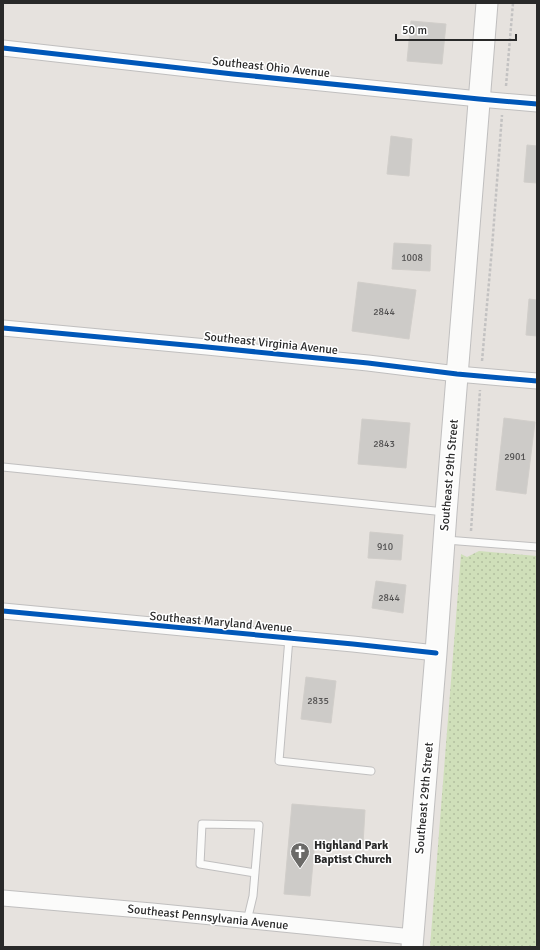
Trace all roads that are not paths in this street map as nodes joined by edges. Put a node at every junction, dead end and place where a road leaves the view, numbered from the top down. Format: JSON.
{"nodes":[{"id":1,"x":487,"y":3,"type":"edge"},
{"id":2,"x":3,"y":48,"type":"edge"},
{"id":3,"x":479,"y":99,"type":"junction"},
{"id":4,"x":537,"y":104,"type":"edge"},
{"id":5,"x":3,"y":328,"type":"edge"},
{"id":6,"x":457,"y":374,"type":"junction"},
{"id":7,"x":537,"y":381,"type":"edge"},
{"id":8,"x":3,"y":467,"type":"edge"},
{"id":9,"x":446,"y":513,"type":"junction"},
{"id":10,"x":444,"y":540,"type":"junction"},
{"id":11,"x":537,"y":547,"type":"edge"},
{"id":12,"x":3,"y":611,"type":"edge"},
{"id":13,"x":289,"y":638,"type":"junction"},
{"id":14,"x":436,"y":653,"type":"junction"},
{"id":15,"x":371,"y":771,"type":"dead end"},
{"id":16,"x":255,"y":873,"type":"junction"},
{"id":17,"x":3,"y":898,"type":"edge"},
{"id":18,"x":247,"y":921,"type":"junction"},
{"id":19,"x":413,"y":942,"type":"edge"}],
"edges":[{"from":1,"to":3,"type":"main road","name":"Southeast 29th Street"},
{"from":2,"to":3,"type":"street","name":"Southeast Ohio Avenue"},
{"from":3,"to":4,"type":"street","name":"Southeast Ohio Avenue"},
{"from":3,"to":6,"type":"main road","name":"Southeast 29th Street"},
{"from":5,"to":6,"type":"street","name":"Southeast Virginia Avenue"},
{"from":6,"to":7,"type":"street","name":"Southeast Virginia Avenue"},
{"from":6,"to":9,"type":"main road","name":"Southeast 29th Street"},
{"from":8,"to":9,"type":"lane"},
{"from":9,"to":10,"type":"main road","name":"Southeast 29th Street"},
{"from":10,"to":11,"type":"lane"},
{"from":10,"to":14,"type":"main road","name":"Southeast 29th Street"},
{"from":12,"to":13,"type":"street","name":"Southeast Maryland Avenue"},
{"from":13,"to":14,"type":"street","name":"Southeast Maryland Avenue"},
{"from":13,"to":15,"type":"lane"},
{"from":14,"to":19,"type":"main road","name":"Southeast 29th Street"},
{"from":16,"to":16,"type":"lane"},
{"from":16,"to":18,"type":"lane"},
{"from":17,"to":18,"type":"street","name":"Southeast Pennsylvania Avenue"},
{"from":18,"to":19,"type":"street","name":"Southeast Pennsylvania Avenue"}]}
